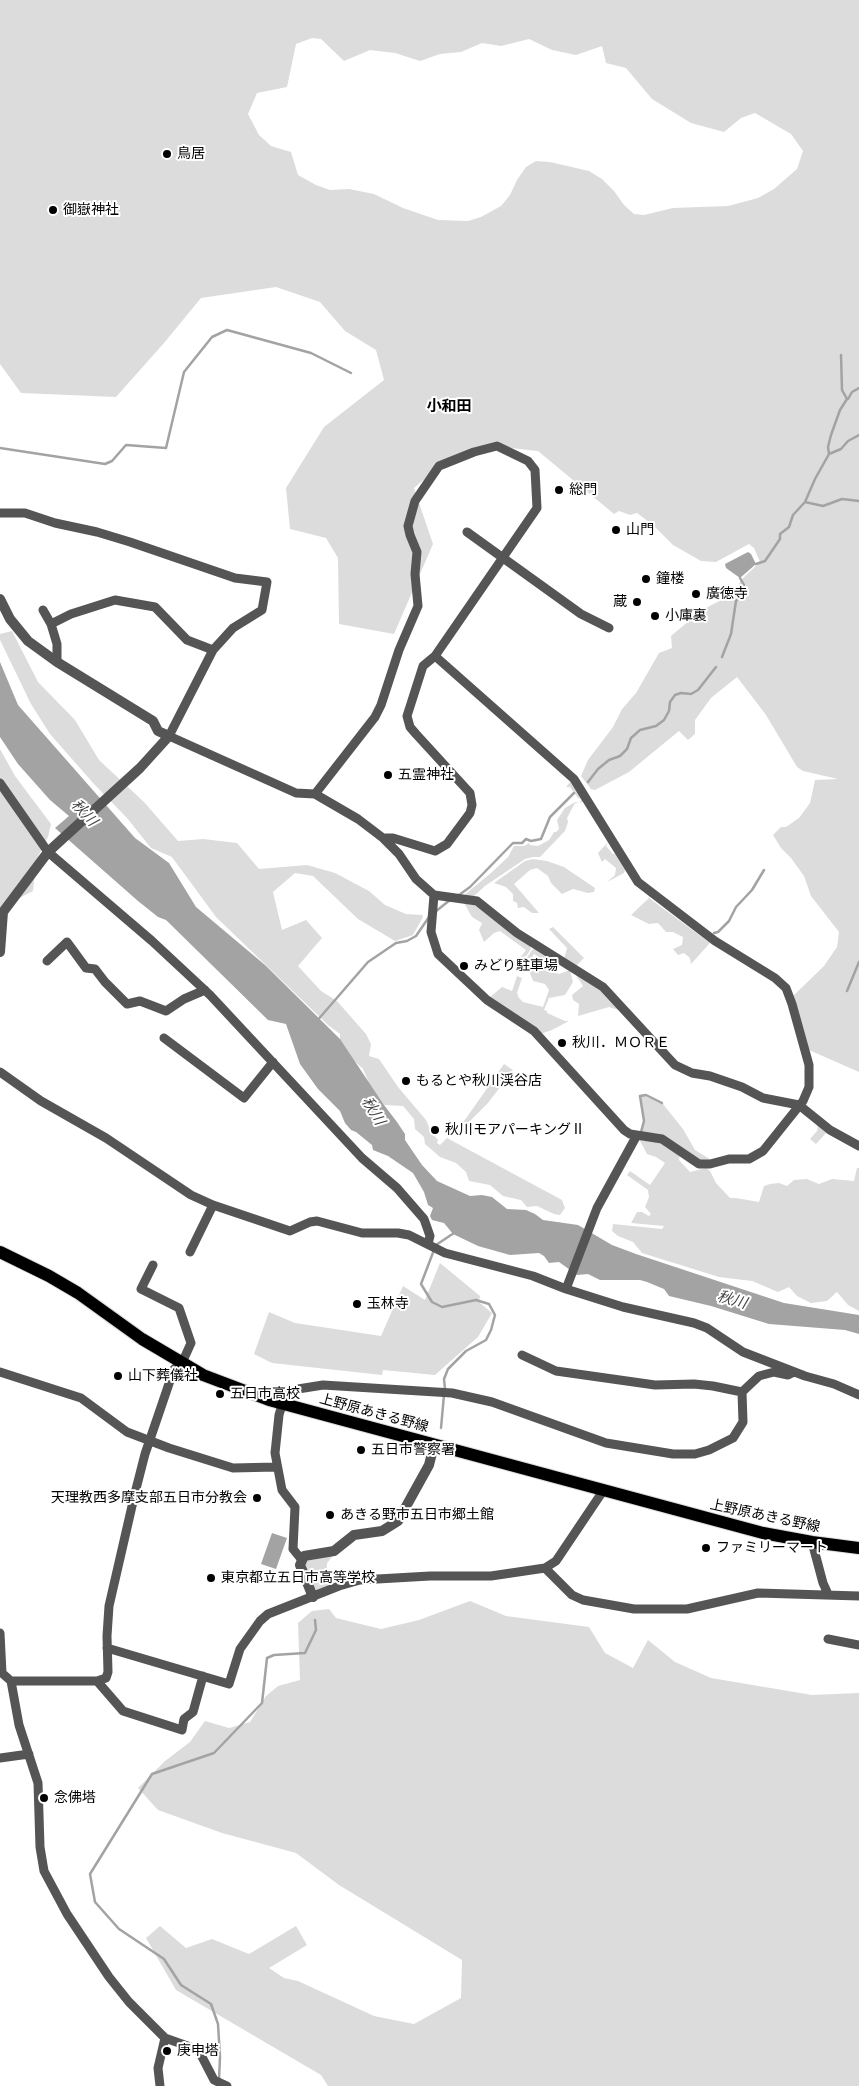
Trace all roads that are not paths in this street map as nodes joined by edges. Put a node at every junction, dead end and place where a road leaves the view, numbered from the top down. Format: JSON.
{"nodes":[{"id":1,"x":0,"y":513,"type":"edge"},
{"id":2,"x":467,"y":532,"type":"dead end"},
{"id":3,"x":503,"y":559,"type":"junction"},
{"id":4,"x":0,"y":599,"type":"edge"},
{"id":5,"x":43,"y":610,"type":"dead end"},
{"id":6,"x":51,"y":624,"type":"junction"},
{"id":7,"x":609,"y":628,"type":"dead end"},
{"id":8,"x":213,"y":650,"type":"junction"},
{"id":9,"x":435,"y":656,"type":"junction"},
{"id":10,"x":57,"y":662,"type":"junction"},
{"id":11,"x":0,"y":783,"type":"edge"},
{"id":12,"x":315,"y":794,"type":"junction"},
{"id":13,"x":382,"y":838,"type":"junction"},
{"id":14,"x":50,"y":851,"type":"junction"},
{"id":15,"x":434,"y":895,"type":"junction"},
{"id":16,"x":0,"y":952,"type":"edge"},
{"id":17,"x":47,"y":961,"type":"dead end"},
{"id":18,"x":205,"y":990,"type":"junction"},
{"id":19,"x":164,"y":1038,"type":"dead end"},
{"id":20,"x":273,"y":1062,"type":"junction"},
{"id":21,"x":0,"y":1072,"type":"edge"},
{"id":22,"x":799,"y":1105,"type":"junction"},
{"id":23,"x":637,"y":1134,"type":"junction"},
{"id":24,"x":859,"y":1146,"type":"edge"},
{"id":25,"x":213,"y":1205,"type":"junction"},
{"id":26,"x":428,"y":1245,"type":"junction"},
{"id":27,"x":0,"y":1252,"type":"edge"},
{"id":28,"x":190,"y":1252,"type":"dead end"},
{"id":29,"x":153,"y":1265,"type":"dead end"},
{"id":30,"x":567,"y":1287,"type":"junction"},
{"id":31,"x":522,"y":1355,"type":"dead end"},
{"id":32,"x":182,"y":1363,"type":"junction"},
{"id":33,"x":0,"y":1372,"type":"edge"},
{"id":34,"x":794,"y":1372,"type":"junction"},
{"id":35,"x":742,"y":1392,"type":"junction"},
{"id":36,"x":859,"y":1395,"type":"edge"},
{"id":37,"x":282,"y":1405,"type":"junction"},
{"id":38,"x":150,"y":1440,"type":"junction"},
{"id":39,"x":434,"y":1445,"type":"junction"},
{"id":40,"x":276,"y":1467,"type":"junction"},
{"id":41,"x":604,"y":1491,"type":"junction"},
{"id":42,"x":812,"y":1542,"type":"junction"},
{"id":43,"x":859,"y":1548,"type":"edge"},
{"id":44,"x":302,"y":1560,"type":"junction"},
{"id":45,"x":545,"y":1568,"type":"junction"},
{"id":46,"x":828,"y":1594,"type":"junction"},
{"id":47,"x":859,"y":1596,"type":"edge"},
{"id":48,"x":313,"y":1597,"type":"junction"},
{"id":49,"x":0,"y":1633,"type":"edge"},
{"id":50,"x":828,"y":1639,"type":"dead end"},
{"id":51,"x":859,"y":1645,"type":"edge"},
{"id":52,"x":107,"y":1648,"type":"junction"},
{"id":53,"x":1,"y":1673,"type":"edge"},
{"id":54,"x":203,"y":1676,"type":"junction"},
{"id":55,"x":11,"y":1681,"type":"junction"},
{"id":56,"x":97,"y":1681,"type":"junction"},
{"id":57,"x":29,"y":1754,"type":"junction"},
{"id":58,"x":0,"y":1758,"type":"edge"},
{"id":59,"x":165,"y":2038,"type":"junction"},
{"id":60,"x":160,"y":2086,"type":"edge"},
{"id":61,"x":227,"y":2086,"type":"edge"}],
"edges":[{"from":1,"to":8,"type":"street"},
{"from":2,"to":3,"type":"street"},
{"from":3,"to":7,"type":"street"},
{"from":3,"to":9,"type":"street"},
{"from":3,"to":12,"type":"street"},
{"from":4,"to":10,"type":"street"},
{"from":5,"to":6,"type":"street"},
{"from":6,"to":8,"type":"street"},
{"from":6,"to":10,"type":"street"},
{"from":8,"to":12,"type":"street"},
{"from":9,"to":13,"type":"street"},
{"from":9,"to":22,"type":"street"},
{"from":10,"to":14,"type":"street"},
{"from":11,"to":14,"type":"street"},
{"from":12,"to":13,"type":"street"},
{"from":13,"to":15,"type":"street"},
{"from":14,"to":16,"type":"street"},
{"from":14,"to":18,"type":"street"},
{"from":15,"to":22,"type":"street"},
{"from":15,"to":23,"type":"street"},
{"from":17,"to":18,"type":"street"},
{"from":18,"to":20,"type":"street"},
{"from":19,"to":20,"type":"street"},
{"from":20,"to":26,"type":"street"},
{"from":21,"to":25,"type":"street"},
{"from":22,"to":23,"type":"street"},
{"from":22,"to":24,"type":"street"},
{"from":23,"to":30,"type":"street"},
{"from":25,"to":26,"type":"street"},
{"from":25,"to":28,"type":"street"},
{"from":26,"to":30,"type":"street"},
{"from":27,"to":32,"type":"main road","name":"上野原あきる野線"},
{"from":29,"to":32,"type":"street"},
{"from":30,"to":34,"type":"street"},
{"from":31,"to":35,"type":"street"},
{"from":32,"to":37,"type":"main road","name":"上野原あきる野線"},
{"from":32,"to":38,"type":"street"},
{"from":33,"to":38,"type":"street"},
{"from":34,"to":35,"type":"street"},
{"from":34,"to":36,"type":"street"},
{"from":35,"to":37,"type":"street"},
{"from":37,"to":39,"type":"main road","name":"上野原あきる野線"},
{"from":37,"to":40,"type":"street"},
{"from":38,"to":40,"type":"street"},
{"from":38,"to":52,"type":"street"},
{"from":39,"to":41,"type":"main road","name":"上野原あきる野線"},
{"from":39,"to":44,"type":"street"},
{"from":40,"to":44,"type":"street"},
{"from":41,"to":42,"type":"main road","name":"上野原あきる野線"},
{"from":41,"to":45,"type":"street"},
{"from":42,"to":43,"type":"main road","name":"上野原あきる野線"},
{"from":42,"to":46,"type":"street"},
{"from":44,"to":48,"type":"street"},
{"from":45,"to":46,"type":"street"},
{"from":45,"to":48,"type":"street"},
{"from":46,"to":47,"type":"street"},
{"from":48,"to":54,"type":"street"},
{"from":49,"to":53,"type":"street"},
{"from":50,"to":51,"type":"street"},
{"from":52,"to":54,"type":"street"},
{"from":52,"to":56,"type":"street"},
{"from":53,"to":55,"type":"street"},
{"from":54,"to":56,"type":"street"},
{"from":55,"to":56,"type":"street"},
{"from":55,"to":57,"type":"street"},
{"from":57,"to":58,"type":"street"},
{"from":57,"to":59,"type":"street"},
{"from":59,"to":60,"type":"street"},
{"from":59,"to":61,"type":"street"}]}
